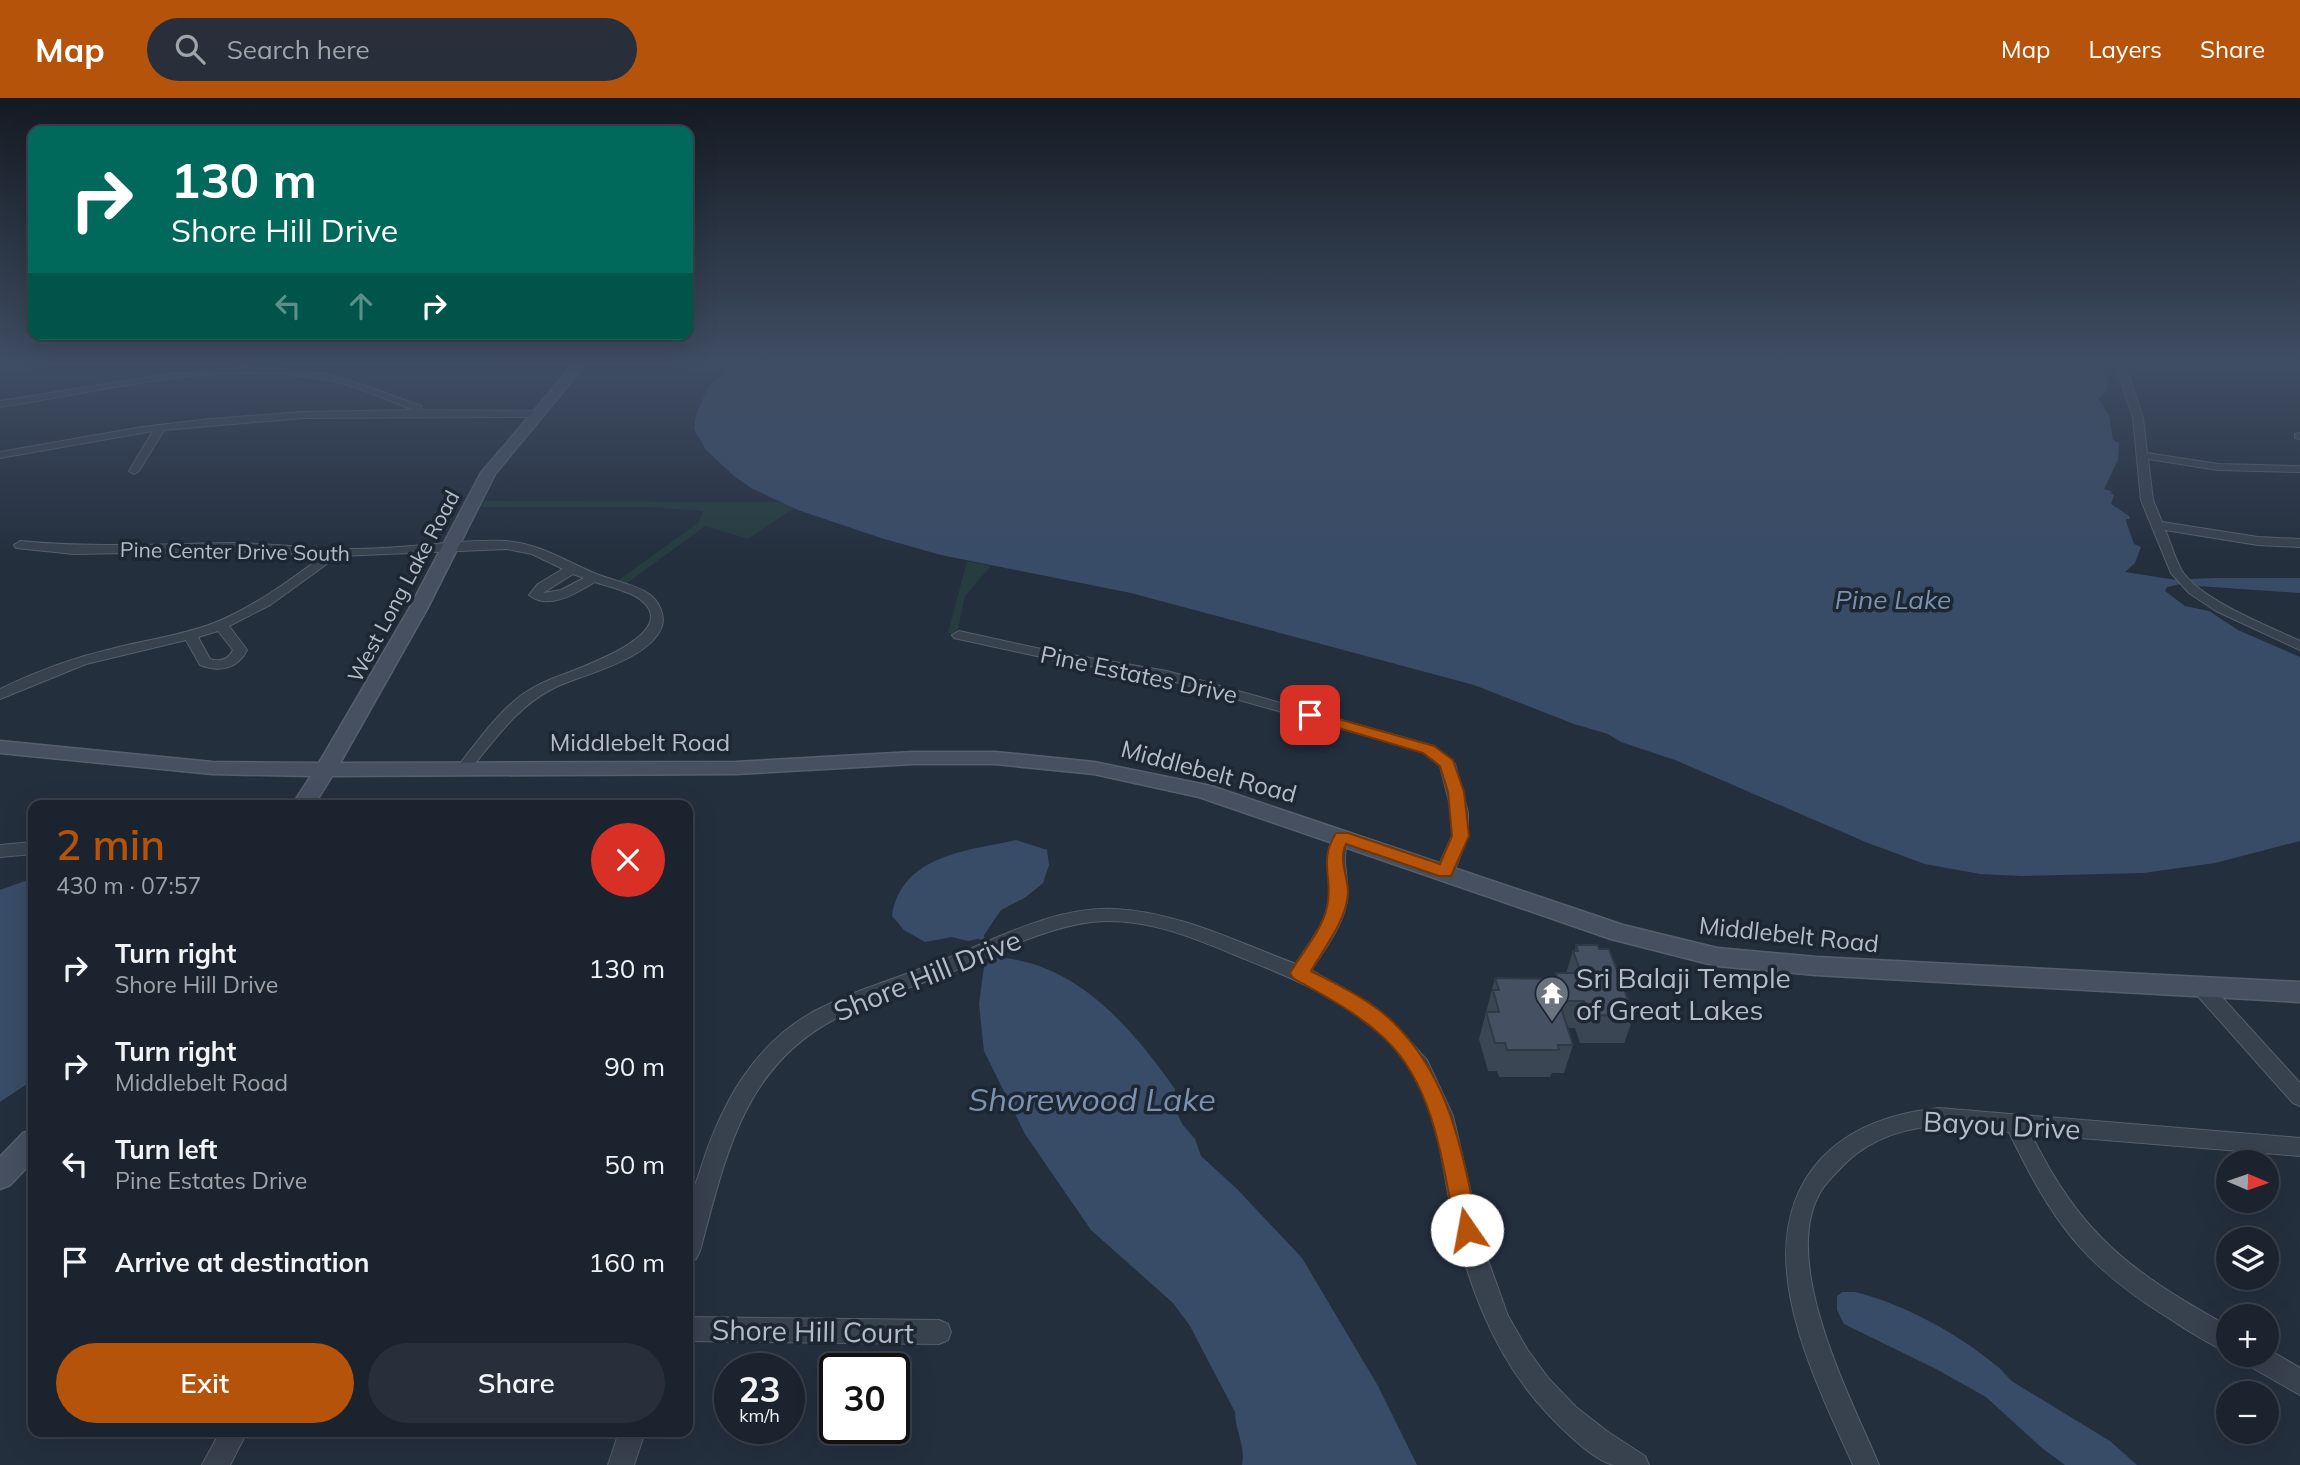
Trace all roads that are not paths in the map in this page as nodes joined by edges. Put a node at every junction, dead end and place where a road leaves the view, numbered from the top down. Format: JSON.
{"nodes":[{"id":1,"x":151,"y":429,"type":"edge"},
{"id":2,"x":160,"y":429,"type":"edge"},
{"id":3,"x":525,"y":429,"type":"edge"},
{"id":4,"x":2138,"y":429,"type":"edge"},
{"id":5,"x":0,"y":455,"type":"edge"},
{"id":6,"x":2141,"y":455,"type":"junction"},
{"id":7,"x":2300,"y":469,"type":"edge"},
{"id":8,"x":134,"y":471,"type":"dead end"},
{"id":9,"x":2157,"y":525,"type":"junction"},
{"id":10,"x":2300,"y":543,"type":"edge"},
{"id":11,"x":20,"y":545,"type":"dead end"},
{"id":12,"x":452,"y":547,"type":"junction"},
{"id":13,"x":337,"y":552,"type":"junction"},
{"id":14,"x":572,"y":569,"type":"junction"},
{"id":15,"x":594,"y":578,"type":"junction"},
{"id":16,"x":222,"y":625,"type":"junction"},
{"id":17,"x":190,"y":635,"type":"junction"},
{"id":18,"x":959,"y":635,"type":"dead end"},
{"id":19,"x":2300,"y":646,"type":"edge"},
{"id":20,"x":0,"y":695,"type":"edge"},
{"id":21,"x":0,"y":747,"type":"edge"},
{"id":22,"x":326,"y":769,"type":"junction"},
{"id":23,"x":463,"y":769,"type":"junction"},
{"id":24,"x":306,"y":800,"type":"edge"},
{"id":25,"x":1342,"y":836,"type":"junction"},
{"id":26,"x":28,"y":848,"type":"edge"},
{"id":27,"x":0,"y":851,"type":"edge"},
{"id":28,"x":1445,"y":872,"type":"junction"},
{"id":29,"x":1300,"y":973,"type":"junction"},
{"id":30,"x":2203,"y":989,"type":"junction"},
{"id":31,"x":2300,"y":992,"type":"edge"},
{"id":32,"x":2300,"y":1097,"type":"edge"},
{"id":33,"x":2015,"y":1122,"type":"junction"},
{"id":34,"x":28,"y":1147,"type":"edge"},
{"id":35,"x":2300,"y":1147,"type":"edge"},
{"id":36,"x":0,"y":1176,"type":"edge"},
{"id":37,"x":693,"y":1235,"type":"edge"},
{"id":38,"x":693,"y":1329,"type":"edge"},
{"id":39,"x":939,"y":1332,"type":"dead end"},
{"id":40,"x":2216,"y":1333,"type":"edge"},
{"id":41,"x":2275,"y":1367,"type":"edge"},
{"id":42,"x":2300,"y":1382,"type":"edge"},
{"id":43,"x":231,"y":1437,"type":"edge"},
{"id":44,"x":630,"y":1437,"type":"edge"},
{"id":45,"x":215,"y":1465,"type":"edge"},
{"id":46,"x":621,"y":1465,"type":"edge"},
{"id":47,"x":1636,"y":1465,"type":"edge"},
{"id":48,"x":1866,"y":1465,"type":"edge"}],
"edges":[{"from":1,"to":5,"type":"street"},
{"from":2,"to":8,"type":"street"},
{"from":3,"to":12,"type":"street","name":"West Long Lake Road"},
{"from":4,"to":6,"type":"street"},
{"from":6,"to":7,"type":"street"},
{"from":6,"to":9,"type":"street"},
{"from":9,"to":10,"type":"street"},
{"from":9,"to":19,"type":"street"},
{"from":11,"to":13,"type":"street","name":"Pine Center Drive South"},
{"from":12,"to":13,"type":"street","name":"Pine Center Drive South"},
{"from":12,"to":14,"type":"street","name":"Pine Center Drive South"},
{"from":12,"to":22,"type":"street","name":"West Long Lake Road"},
{"from":13,"to":16,"type":"street"},
{"from":14,"to":15,"type":"street","name":"Pine Center Drive South"},
{"from":14,"to":15,"type":"street"},
{"from":15,"to":23,"type":"street","name":"Pine Center Drive South"},
{"from":16,"to":17,"type":"street"},
{"from":16,"to":17,"type":"street"},
{"from":17,"to":20,"type":"street"},
{"from":18,"to":28,"type":"street","name":"Pine Estates Drive"},
{"from":21,"to":22,"type":"street","name":"Middlebelt Road"},
{"from":22,"to":23,"type":"street","name":"Middlebelt Road"},
{"from":22,"to":24,"type":"street","name":"West Long Lake Road"},
{"from":23,"to":25,"type":"street","name":"Middlebelt Road"},
{"from":25,"to":28,"type":"street","name":"Middlebelt Road"},
{"from":25,"to":29,"type":"street"},
{"from":26,"to":27,"type":"street"},
{"from":28,"to":30,"type":"street","name":"Middlebelt Road"},
{"from":29,"to":37,"type":"street","name":"Shore Hill Drive"},
{"from":29,"to":47,"type":"street","name":"Shore Hill Drive"},
{"from":30,"to":31,"type":"street","name":"Middlebelt Road"},
{"from":30,"to":32,"type":"street"},
{"from":33,"to":35,"type":"street","name":"Bayou Drive"},
{"from":33,"to":40,"type":"street"},
{"from":33,"to":48,"type":"street","name":"Bayou Drive"},
{"from":34,"to":36,"type":"street"},
{"from":38,"to":39,"type":"street","name":"Shore Hill Court"},
{"from":41,"to":42,"type":"street"},
{"from":43,"to":45,"type":"street"},
{"from":44,"to":46,"type":"street"}]}
